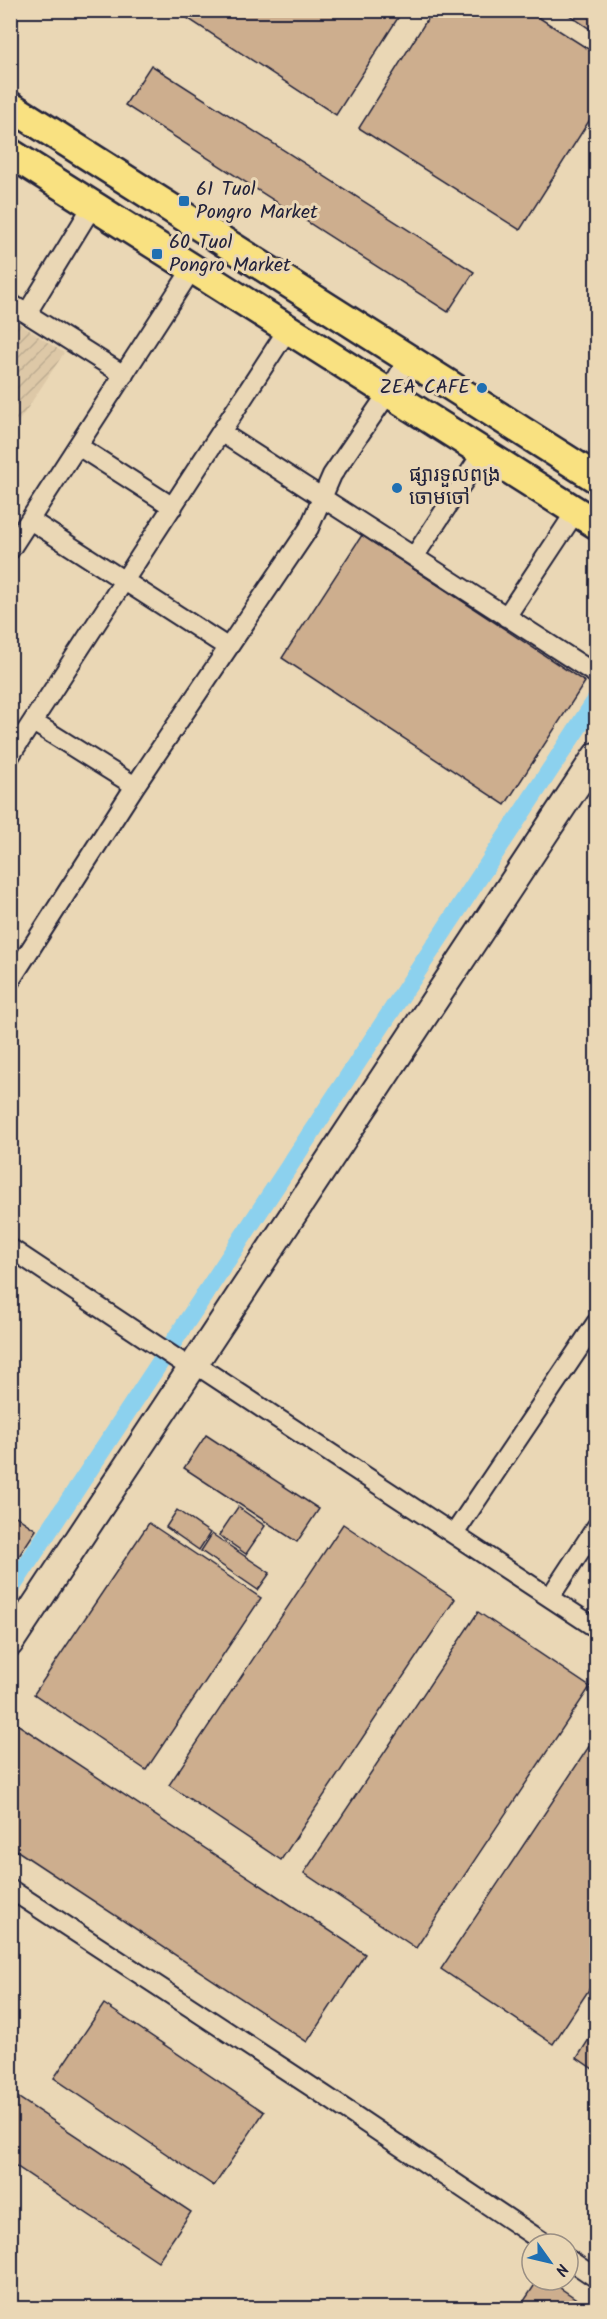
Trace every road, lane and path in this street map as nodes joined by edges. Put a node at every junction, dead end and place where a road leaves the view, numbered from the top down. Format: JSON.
{"nodes":[{"id":1,"x":10,"y":106,"type":"edge"},
{"id":2,"x":10,"y":153,"type":"edge"},
{"id":3,"x":93,"y":205,"type":"junction"},
{"id":4,"x":192,"y":269,"type":"junction"},
{"id":5,"x":10,"y":303,"type":"edge"},
{"id":6,"x":27,"y":313,"type":"junction"},
{"id":7,"x":288,"y":329,"type":"junction"},
{"id":8,"x":408,"y":359,"type":"junction"},
{"id":9,"x":124,"y":375,"type":"junction"},
{"id":10,"x":388,"y":393,"type":"junction"},
{"id":11,"x":222,"y":433,"type":"junction"},
{"id":12,"x":78,"y":446,"type":"junction"},
{"id":13,"x":483,"y":452,"type":"junction"},
{"id":14,"x":597,"y":478,"type":"edge"},
{"id":15,"x":322,"y":498,"type":"junction"},
{"id":16,"x":173,"y":507,"type":"junction"},
{"id":17,"x":586,"y":518,"type":"edge"},
{"id":18,"x":30,"y":520,"type":"junction"},
{"id":19,"x":10,"y":550,"type":"edge"},
{"id":20,"x":414,"y":557,"type":"junction"},
{"id":21,"x":124,"y":581,"type":"junction"},
{"id":22,"x":506,"y":617,"type":"junction"},
{"id":23,"x":227,"y":647,"type":"junction"},
{"id":24,"x":594,"y":673,"type":"dead end"},
{"id":25,"x":33,"y":722,"type":"junction"},
{"id":26,"x":10,"y":756,"type":"edge"},
{"id":27,"x":597,"y":756,"type":"edge"},
{"id":28,"x":135,"y":786,"type":"junction"},
{"id":29,"x":10,"y":981,"type":"edge"},
{"id":30,"x":10,"y":1248,"type":"edge"},
{"id":31,"x":597,"y":1323,"type":"edge"},
{"id":32,"x":183,"y":1362,"type":"junction"},
{"id":33,"x":597,"y":1527,"type":"edge"},
{"id":34,"x":454,"y":1534,"type":"junction"},
{"id":35,"x":550,"y":1597,"type":"junction"},
{"id":36,"x":597,"y":1628,"type":"edge"},
{"id":37,"x":10,"y":1643,"type":"edge"},
{"id":38,"x":10,"y":1889,"type":"edge"},
{"id":39,"x":528,"y":2232,"type":"edge"},
{"id":40,"x":580,"y":2267,"type":"edge"},
{"id":41,"x":597,"y":2278,"type":"edge"}],
"edges":[{"from":1,"to":8,"type":"main road"},
{"from":2,"to":3,"type":"main road"},
{"from":3,"to":4,"type":"main road"},
{"from":3,"to":6,"type":"street"},
{"from":4,"to":7,"type":"main road"},
{"from":4,"to":9,"type":"street"},
{"from":5,"to":6,"type":"street"},
{"from":6,"to":9,"type":"street"},
{"from":7,"to":10,"type":"main road"},
{"from":7,"to":11,"type":"street"},
{"from":8,"to":10,"type":"street"},
{"from":8,"to":14,"type":"main road"},
{"from":9,"to":12,"type":"street"},
{"from":10,"to":13,"type":"main road"},
{"from":10,"to":15,"type":"street"},
{"from":11,"to":15,"type":"street"},
{"from":11,"to":16,"type":"street"},
{"from":12,"to":16,"type":"street"},
{"from":12,"to":18,"type":"street"},
{"from":13,"to":17,"type":"main road"},
{"from":13,"to":20,"type":"street"},
{"from":15,"to":20,"type":"street"},
{"from":15,"to":23,"type":"street"},
{"from":16,"to":21,"type":"street"},
{"from":17,"to":22,"type":"street"},
{"from":18,"to":19,"type":"street"},
{"from":18,"to":21,"type":"street"},
{"from":20,"to":22,"type":"street"},
{"from":21,"to":23,"type":"street"},
{"from":21,"to":25,"type":"street"},
{"from":22,"to":24,"type":"street"},
{"from":23,"to":28,"type":"street"},
{"from":25,"to":26,"type":"street"},
{"from":25,"to":28,"type":"street"},
{"from":27,"to":32,"type":"street"},
{"from":28,"to":29,"type":"street"},
{"from":30,"to":32,"type":"street"},
{"from":31,"to":34,"type":"street"},
{"from":32,"to":34,"type":"street"},
{"from":32,"to":37,"type":"street"},
{"from":33,"to":35,"type":"street"},
{"from":34,"to":35,"type":"street"},
{"from":35,"to":36,"type":"street"},
{"from":38,"to":39,"type":"street"},
{"from":40,"to":41,"type":"street"}]}
